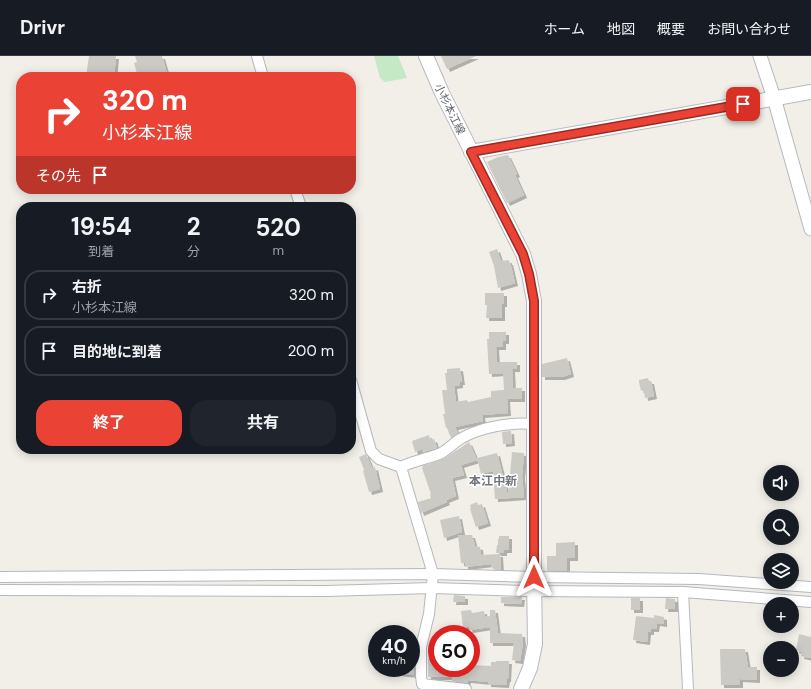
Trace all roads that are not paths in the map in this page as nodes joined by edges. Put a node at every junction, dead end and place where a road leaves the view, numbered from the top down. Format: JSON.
{"nodes":[{"id":1,"x":256,"y":56,"type":"edge"},
{"id":2,"x":426,"y":56,"type":"edge"},
{"id":3,"x":760,"y":56,"type":"edge"},
{"id":4,"x":261,"y":72,"type":"edge"},
{"id":5,"x":811,"y":92,"type":"edge"},
{"id":6,"x":774,"y":98,"type":"junction"},
{"id":7,"x":471,"y":152,"type":"junction"},
{"id":8,"x":811,"y":229,"type":"edge"},
{"id":9,"x":356,"y":398,"type":"edge"},
{"id":10,"x":534,"y":424,"type":"junction"},
{"id":11,"x":401,"y":467,"type":"junction"},
{"id":12,"x":433,"y":574,"type":"junction"},
{"id":13,"x":0,"y":577,"type":"edge"},
{"id":14,"x":534,"y":584,"type":"junction"},
{"id":15,"x":811,"y":587,"type":"edge"},
{"id":16,"x":432,"y":588,"type":"junction"},
{"id":17,"x":0,"y":590,"type":"edge"},
{"id":18,"x":683,"y":592,"type":"junction"},
{"id":19,"x":811,"y":602,"type":"edge"},
{"id":20,"x":466,"y":689,"type":"edge"},
{"id":21,"x":521,"y":689,"type":"edge"},
{"id":22,"x":688,"y":689,"type":"edge"}],
"edges":[{"from":1,"to":4,"type":"street"},
{"from":2,"to":7,"type":"main road","name":"小杉本江線"},
{"from":3,"to":6,"type":"street"},
{"from":5,"to":6,"type":"main road"},
{"from":6,"to":7,"type":"main road"},
{"from":6,"to":8,"type":"street"},
{"from":7,"to":10,"type":"main road","name":"小杉本江線"},
{"from":9,"to":11,"type":"street"},
{"from":10,"to":11,"type":"street"},
{"from":10,"to":14,"type":"main road","name":"小杉本江線"},
{"from":11,"to":12,"type":"street"},
{"from":12,"to":13,"type":"street"},
{"from":12,"to":14,"type":"street"},
{"from":12,"to":16,"type":"street"},
{"from":14,"to":15,"type":"street"},
{"from":14,"to":16,"type":"street"},
{"from":14,"to":18,"type":"street"},
{"from":14,"to":21,"type":"main road","name":"小杉本江線"},
{"from":16,"to":17,"type":"street"},
{"from":16,"to":20,"type":"street"},
{"from":18,"to":19,"type":"street"},
{"from":18,"to":22,"type":"street"}]}
